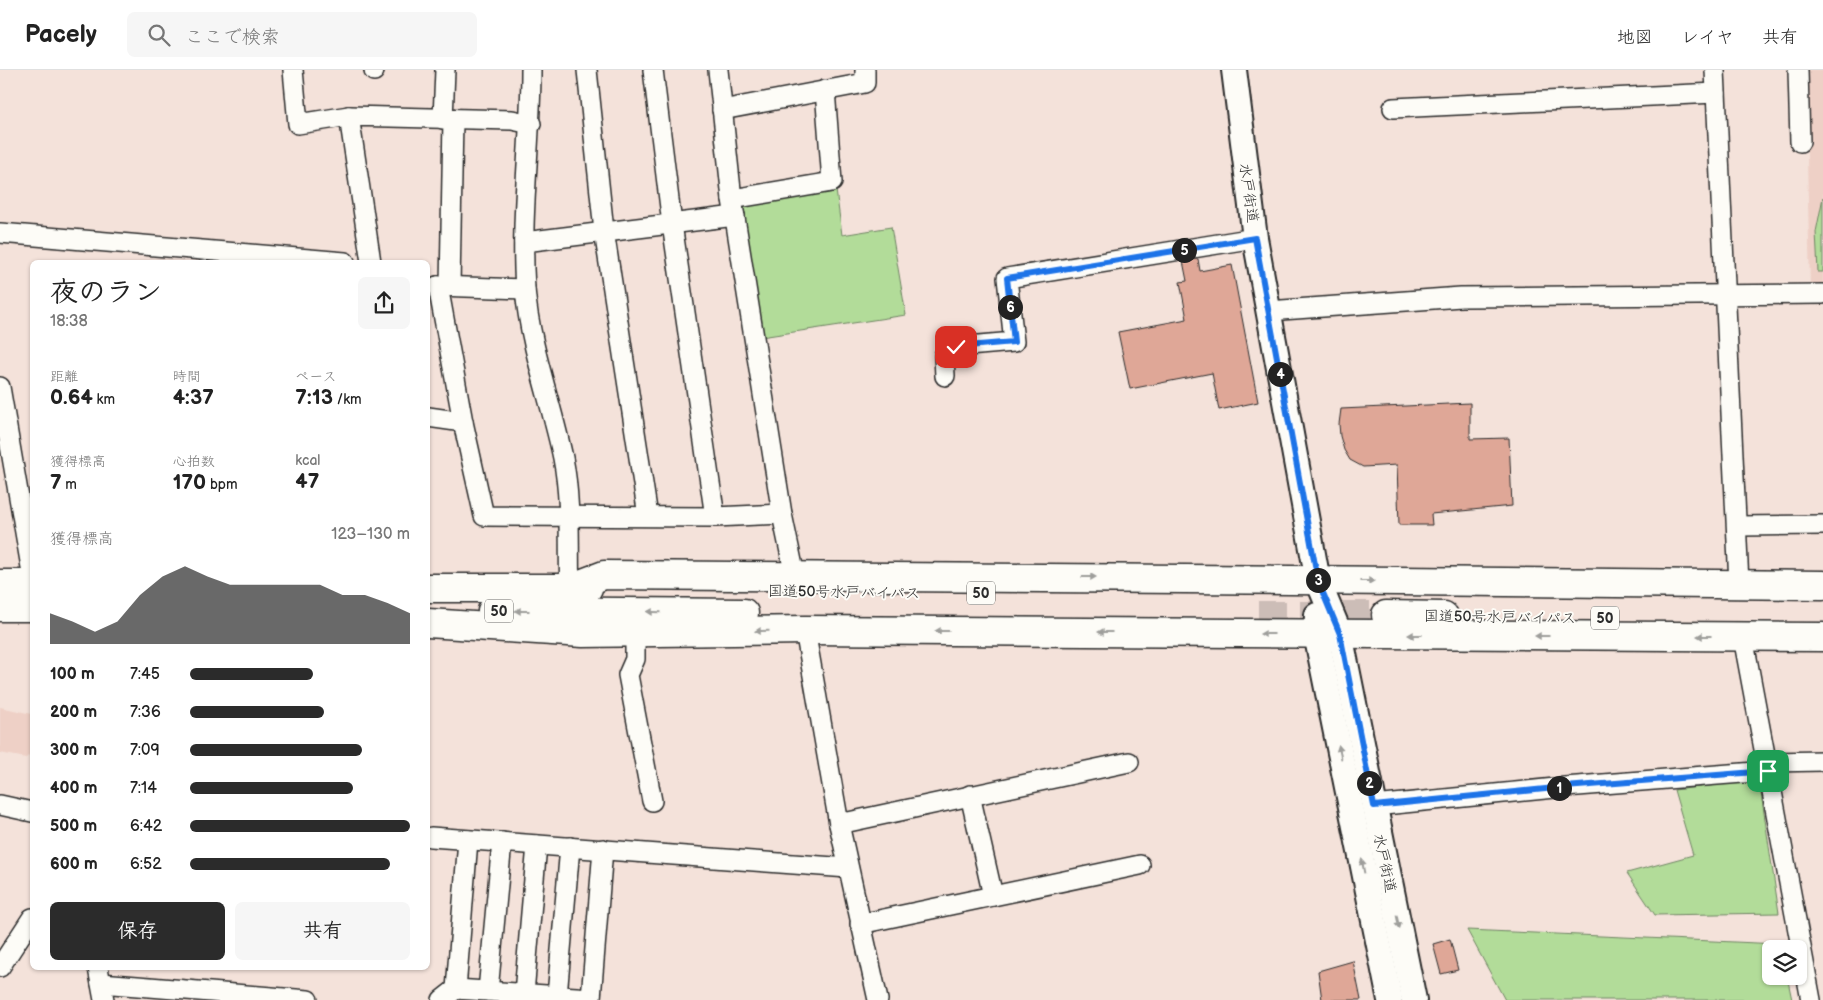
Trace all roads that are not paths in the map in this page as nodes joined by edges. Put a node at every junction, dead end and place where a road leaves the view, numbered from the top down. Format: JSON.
{"nodes":[{"id":1,"x":294,"y":70,"type":"edge"},
{"id":2,"x":444,"y":70,"type":"edge"},
{"id":3,"x":531,"y":70,"type":"edge"},
{"id":4,"x":587,"y":70,"type":"edge"},
{"id":5,"x":653,"y":70,"type":"edge"},
{"id":6,"x":718,"y":70,"type":"edge"},
{"id":7,"x":865,"y":70,"type":"edge"},
{"id":8,"x":1234,"y":70,"type":"edge"},
{"id":9,"x":1716,"y":70,"type":"edge"},
{"id":10,"x":1798,"y":70,"type":"edge"},
{"id":11,"x":825,"y":90,"type":"junction"},
{"id":12,"x":1716,"y":93,"type":"junction"},
{"id":13,"x":1393,"y":108,"type":"dead end"},
{"id":14,"x":722,"y":110,"type":"junction"},
{"id":15,"x":349,"y":116,"type":"junction"},
{"id":16,"x":448,"y":119,"type":"junction"},
{"id":17,"x":531,"y":124,"type":"junction"},
{"id":18,"x":1800,"y":142,"type":"dead end"},
{"id":19,"x":734,"y":207,"type":"junction"},
{"id":20,"x":672,"y":224,"type":"junction"},
{"id":21,"x":604,"y":231,"type":"junction"},
{"id":22,"x":0,"y":233,"type":"edge"},
{"id":23,"x":1255,"y":238,"type":"junction"},
{"id":24,"x":524,"y":242,"type":"junction"},
{"id":25,"x":321,"y":260,"type":"edge"},
{"id":26,"x":371,"y":260,"type":"edge"},
{"id":27,"x":438,"y":286,"type":"edge"},
{"id":28,"x":526,"y":289,"type":"junction"},
{"id":29,"x":1823,"y":294,"type":"edge"},
{"id":30,"x":1727,"y":295,"type":"junction"},
{"id":31,"x":1268,"y":311,"type":"junction"},
{"id":32,"x":944,"y":376,"type":"dead end"},
{"id":33,"x":0,"y":387,"type":"edge"},
{"id":34,"x":430,"y":417,"type":"edge"},
{"id":35,"x":462,"y":422,"type":"junction"},
{"id":36,"x":782,"y":514,"type":"junction"},
{"id":37,"x":569,"y":515,"type":"junction"},
{"id":38,"x":648,"y":516,"type":"junction"},
{"id":39,"x":716,"y":516,"type":"junction"},
{"id":40,"x":1823,"y":525,"type":"edge"},
{"id":41,"x":1738,"y":526,"type":"junction"},
{"id":42,"x":30,"y":561,"type":"edge"},
{"id":43,"x":795,"y":576,"type":"junction"},
{"id":44,"x":1318,"y":581,"type":"junction"},
{"id":45,"x":0,"y":584,"type":"edge"},
{"id":46,"x":30,"y":584,"type":"edge"},
{"id":47,"x":1739,"y":584,"type":"junction"},
{"id":48,"x":1823,"y":585,"type":"edge"},
{"id":49,"x":430,"y":588,"type":"edge"},
{"id":50,"x":1823,"y":601,"type":"edge"},
{"id":51,"x":1259,"y":606,"type":"tunnel mouth"},
{"id":52,"x":0,"y":607,"type":"edge"},
{"id":53,"x":30,"y":607,"type":"edge"},
{"id":54,"x":430,"y":610,"type":"edge"},
{"id":55,"x":574,"y":610,"type":"junction"},
{"id":56,"x":1823,"y":620,"type":"edge"},
{"id":57,"x":430,"y":623,"type":"edge"},
{"id":58,"x":806,"y":630,"type":"junction"},
{"id":59,"x":635,"y":632,"type":"junction"},
{"id":60,"x":1328,"y":634,"type":"junction"},
{"id":61,"x":1743,"y":637,"type":"junction"},
{"id":62,"x":1823,"y":637,"type":"edge"},
{"id":63,"x":1823,"y":761,"type":"edge"},
{"id":64,"x":1129,"y":762,"type":"dead end"},
{"id":65,"x":1767,"y":766,"type":"junction"},
{"id":66,"x":970,"y":795,"type":"junction"},
{"id":67,"x":652,"y":801,"type":"dead end"},
{"id":68,"x":0,"y":805,"type":"edge"},
{"id":69,"x":1374,"y":806,"type":"junction"},
{"id":70,"x":30,"y":812,"type":"edge"},
{"id":71,"x":839,"y":824,"type":"junction"},
{"id":72,"x":431,"y":837,"type":"dead end"},
{"id":73,"x":468,"y":840,"type":"junction"},
{"id":74,"x":502,"y":842,"type":"junction"},
{"id":75,"x":537,"y":845,"type":"junction"},
{"id":76,"x":570,"y":847,"type":"junction"},
{"id":77,"x":603,"y":849,"type":"junction"},
{"id":78,"x":1140,"y":865,"type":"dead end"},
{"id":79,"x":848,"y":868,"type":"junction"},
{"id":80,"x":993,"y":896,"type":"junction"},
{"id":81,"x":30,"y":921,"type":"edge"},
{"id":82,"x":860,"y":924,"type":"junction"},
{"id":83,"x":0,"y":967,"type":"edge"},
{"id":84,"x":101,"y":983,"type":"edge"},
{"id":85,"x":488,"y":991,"type":"junction"},
{"id":86,"x":524,"y":993,"type":"junction"},
{"id":87,"x":449,"y":995,"type":"edge"},
{"id":88,"x":557,"y":996,"type":"junction"},
{"id":89,"x":1815,"y":996,"type":"edge"},
{"id":90,"x":308,"y":1000,"type":"edge"},
{"id":91,"x":878,"y":1000,"type":"edge"},
{"id":92,"x":1390,"y":1000,"type":"edge"},
{"id":93,"x":1414,"y":1000,"type":"edge"}],
"edges":[{"from":1,"to":15,"type":"street"},
{"from":2,"to":16,"type":"street"},
{"from":3,"to":17,"type":"street"},
{"from":4,"to":21,"type":"street"},
{"from":5,"to":20,"type":"street"},
{"from":6,"to":14,"type":"street"},
{"from":7,"to":11,"type":"street"},
{"from":8,"to":23,"type":"main road","name":"水戸街道"},
{"from":9,"to":12,"type":"street"},
{"from":10,"to":18,"type":"street"},
{"from":11,"to":14,"type":"street"},
{"from":11,"to":19,"type":"street"},
{"from":12,"to":13,"type":"street"},
{"from":12,"to":30,"type":"street"},
{"from":14,"to":19,"type":"street"},
{"from":15,"to":16,"type":"street"},
{"from":15,"to":26,"type":"street"},
{"from":16,"to":17,"type":"street"},
{"from":16,"to":27,"type":"street"},
{"from":17,"to":24,"type":"street"},
{"from":19,"to":20,"type":"street"},
{"from":19,"to":36,"type":"street"},
{"from":20,"to":21,"type":"street"},
{"from":20,"to":39,"type":"street"},
{"from":21,"to":24,"type":"street"},
{"from":21,"to":38,"type":"street"},
{"from":22,"to":25,"type":"street"},
{"from":23,"to":31,"type":"main road","name":"水戸街道"},
{"from":23,"to":32,"type":"street"},
{"from":24,"to":28,"type":"street"},
{"from":27,"to":28,"type":"street"},
{"from":27,"to":35,"type":"street"},
{"from":28,"to":37,"type":"street"},
{"from":29,"to":30,"type":"street"},
{"from":30,"to":31,"type":"street"},
{"from":30,"to":41,"type":"street"},
{"from":31,"to":44,"type":"main road","name":"水戸街道"},
{"from":33,"to":42,"type":"street"},
{"from":34,"to":35,"type":"street"},
{"from":35,"to":37,"type":"street"},
{"from":36,"to":39,"type":"street"},
{"from":36,"to":43,"type":"street"},
{"from":37,"to":38,"type":"street"},
{"from":37,"to":55,"type":"street"},
{"from":38,"to":39,"type":"street"},
{"from":40,"to":41,"type":"street"},
{"from":41,"to":47,"type":"street"},
{"from":43,"to":44,"type":"highway","one_way":true},
{"from":43,"to":55,"type":"highway"},
{"from":44,"to":47,"type":"highway","one_way":true},
{"from":44,"to":60,"type":"main road","name":"水戸街道"},
{"from":45,"to":46,"type":"highway"},
{"from":47,"to":48,"type":"highway"},
{"from":49,"to":55,"type":"highway","name":"国道50号水戸バイパス","number":"50"},
{"from":50,"to":56,"type":"highway","name":"国道50号水戸バイパス","number":"50"},
{"from":51,"to":55,"type":"highway","name":"国道50号水戸バイパス","number":"50"},
{"from":52,"to":53,"type":"highway"},
{"from":55,"to":54,"type":"highway","name":"国道50号水戸バイパス","number":"50","one_way":true},
{"from":55,"to":57,"type":"highway"},
{"from":55,"to":59,"type":"highway"},
{"from":58,"to":59,"type":"highway","one_way":true},
{"from":60,"to":58,"type":"highway","one_way":true},
{"from":58,"to":71,"type":"street"},
{"from":59,"to":67,"type":"street"},
{"from":61,"to":60,"type":"highway","one_way":true},
{"from":60,"to":69,"type":"main road","name":"水戸街道"},
{"from":92,"to":60,"type":"main road","name":"水戸街道","one_way":true},
{"from":61,"to":62,"type":"highway"},
{"from":61,"to":65,"type":"street"},
{"from":63,"to":65,"type":"street"},
{"from":64,"to":66,"type":"street"},
{"from":65,"to":69,"type":"street"},
{"from":65,"to":89,"type":"street"},
{"from":66,"to":71,"type":"street"},
{"from":66,"to":80,"type":"street"},
{"from":68,"to":70,"type":"street"},
{"from":69,"to":93,"type":"main road","name":"水戸街道","one_way":true},
{"from":71,"to":79,"type":"street"},
{"from":72,"to":73,"type":"street"},
{"from":73,"to":74,"type":"street"},
{"from":73,"to":87,"type":"street"},
{"from":74,"to":75,"type":"street"},
{"from":74,"to":85,"type":"street"},
{"from":75,"to":76,"type":"street"},
{"from":75,"to":86,"type":"street"},
{"from":76,"to":77,"type":"street"},
{"from":76,"to":88,"type":"street"},
{"from":77,"to":79,"type":"street"},
{"from":77,"to":88,"type":"street"},
{"from":78,"to":80,"type":"street"},
{"from":79,"to":82,"type":"street"},
{"from":80,"to":82,"type":"street"},
{"from":81,"to":83,"type":"street"},
{"from":82,"to":91,"type":"street"},
{"from":84,"to":90,"type":"street"},
{"from":85,"to":86,"type":"street"},
{"from":85,"to":87,"type":"street"},
{"from":86,"to":88,"type":"street"}]}
